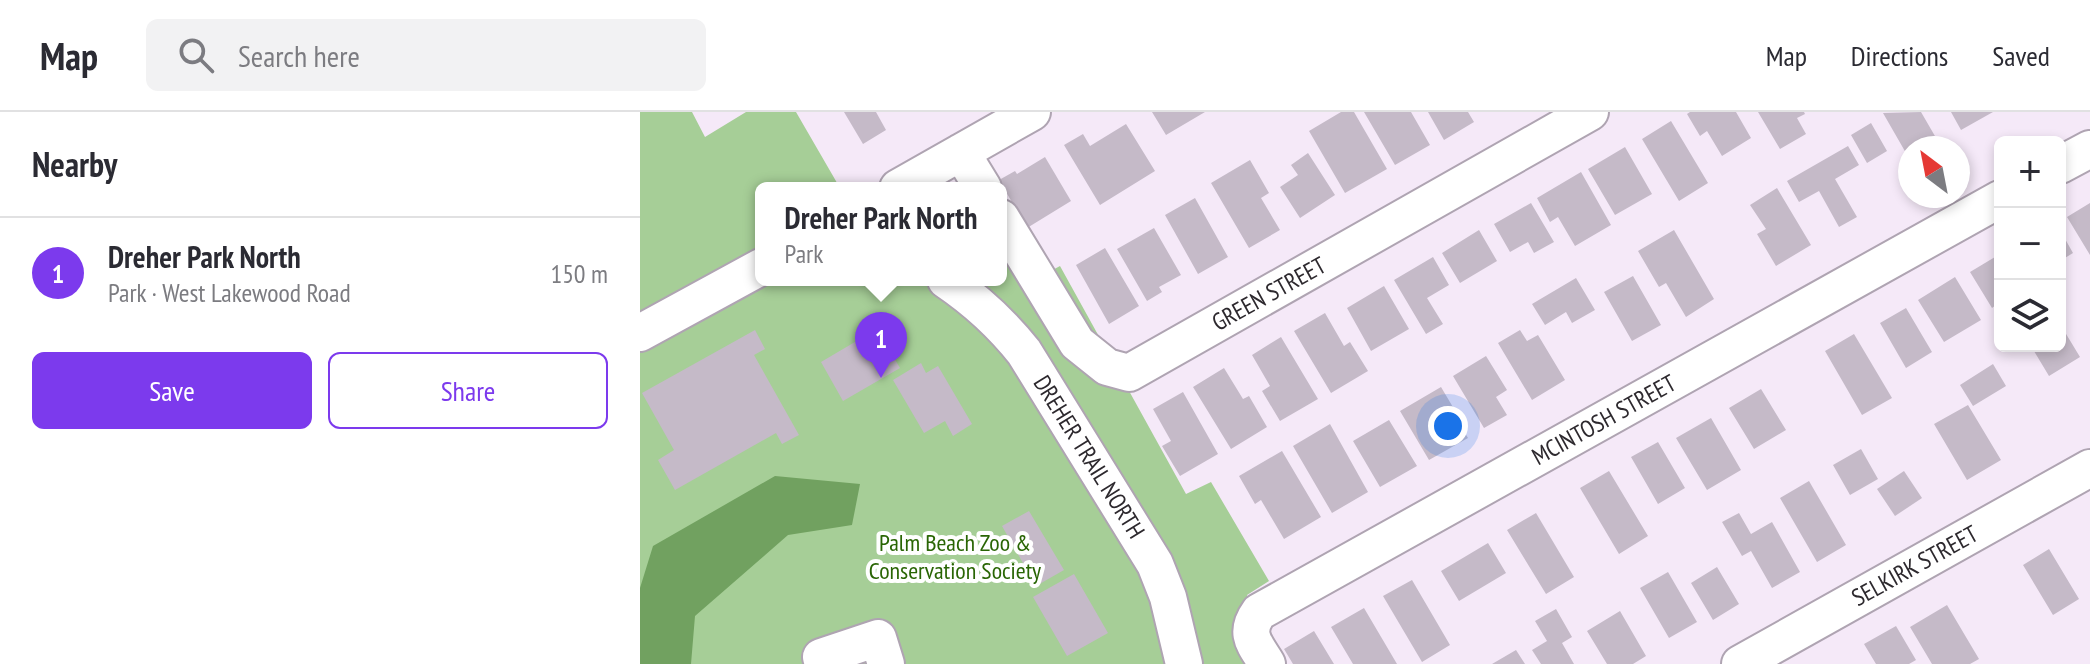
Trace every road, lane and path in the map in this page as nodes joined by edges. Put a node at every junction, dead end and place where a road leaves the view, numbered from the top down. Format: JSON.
{"nodes":[{"id":1,"x":1032,"y":112,"type":"edge"},
{"id":2,"x":1590,"y":112,"type":"edge"},
{"id":3,"x":2090,"y":149,"type":"edge"},
{"id":4,"x":961,"y":152,"type":"junction"},
{"id":5,"x":2066,"y":162,"type":"edge"},
{"id":6,"x":908,"y":182,"type":"edge"},
{"id":7,"x":979,"y":182,"type":"edge"},
{"id":8,"x":1994,"y":202,"type":"edge"},
{"id":9,"x":1007,"y":228,"type":"edge"},
{"id":10,"x":755,"y":270,"type":"edge"},
{"id":11,"x":955,"y":286,"type":"edge"},
{"id":12,"x":640,"y":333,"type":"edge"},
{"id":13,"x":2090,"y":468,"type":"edge"},
{"id":14,"x":823,"y":664,"type":"edge"},
{"id":15,"x":886,"y":664,"type":"edge"},
{"id":16,"x":1184,"y":664,"type":"edge"},
{"id":17,"x":1267,"y":664,"type":"edge"},
{"id":18,"x":1740,"y":664,"type":"edge"}],
"edges":[{"from":1,"to":4,"type":"street"},
{"from":2,"to":9,"type":"street","name":"GREEN STREET"},
{"from":3,"to":5,"type":"street"},
{"from":4,"to":6,"type":"street"},
{"from":4,"to":7,"type":"street"},
{"from":8,"to":17,"type":"street","name":"MCINTOSH STREET"},
{"from":10,"to":12,"type":"street"},
{"from":11,"to":16,"type":"street","name":"DREHER TRAIL NORTH"},
{"from":13,"to":18,"type":"street","name":"SELKIRK STREET"},
{"from":14,"to":15,"type":"street"}]}
